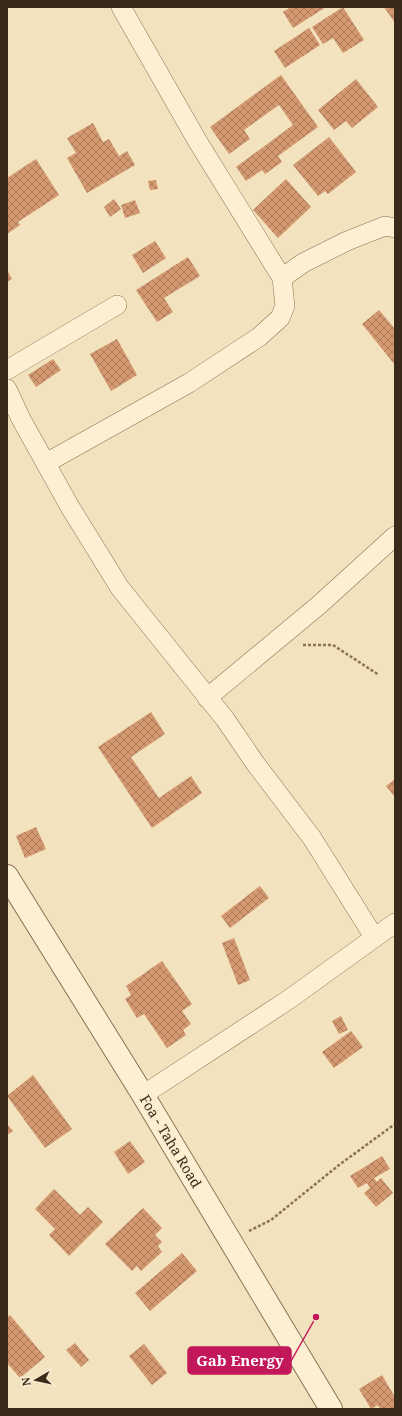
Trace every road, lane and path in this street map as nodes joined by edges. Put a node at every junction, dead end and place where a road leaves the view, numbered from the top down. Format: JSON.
{"nodes":[{"id":1,"x":120,"y":7,"type":"edge"},
{"id":2,"x":395,"y":228,"type":"edge"},
{"id":3,"x":282,"y":278,"type":"junction"},
{"id":4,"x":117,"y":305,"type":"dead end"},
{"id":5,"x":7,"y":370,"type":"edge"},
{"id":6,"x":7,"y":389,"type":"edge"},
{"id":7,"x":46,"y":463,"type":"junction"},
{"id":8,"x":395,"y":536,"type":"edge"},
{"id":9,"x":297,"y":647,"type":"dead end"},
{"id":10,"x":379,"y":676,"type":"dead end"},
{"id":11,"x":207,"y":698,"type":"junction"},
{"id":12,"x":10,"y":888,"type":"edge"},
{"id":13,"x":395,"y":923,"type":"edge"},
{"id":14,"x":374,"y":937,"type":"junction"},
{"id":15,"x":143,"y":1095,"type":"junction"},
{"id":16,"x":395,"y":1124,"type":"edge"},
{"id":17,"x":231,"y":1241,"type":"junction"},
{"id":18,"x":331,"y":1409,"type":"edge"}],
"edges":[{"from":1,"to":3,"type":"street"},
{"from":2,"to":3,"type":"street"},
{"from":3,"to":7,"type":"street"},
{"from":4,"to":5,"type":"street"},
{"from":6,"to":7,"type":"street"},
{"from":7,"to":11,"type":"street"},
{"from":8,"to":11,"type":"street"},
{"from":9,"to":10,"type":"path"},
{"from":11,"to":14,"type":"street"},
{"from":12,"to":15,"type":"street","name":"Foa - Taha Road"},
{"from":13,"to":14,"type":"street"},
{"from":14,"to":15,"type":"street"},
{"from":15,"to":17,"type":"street","name":"Foa - Taha Road"},
{"from":16,"to":17,"type":"path"},
{"from":17,"to":18,"type":"street","name":"Foa - Taha Road"}]}
